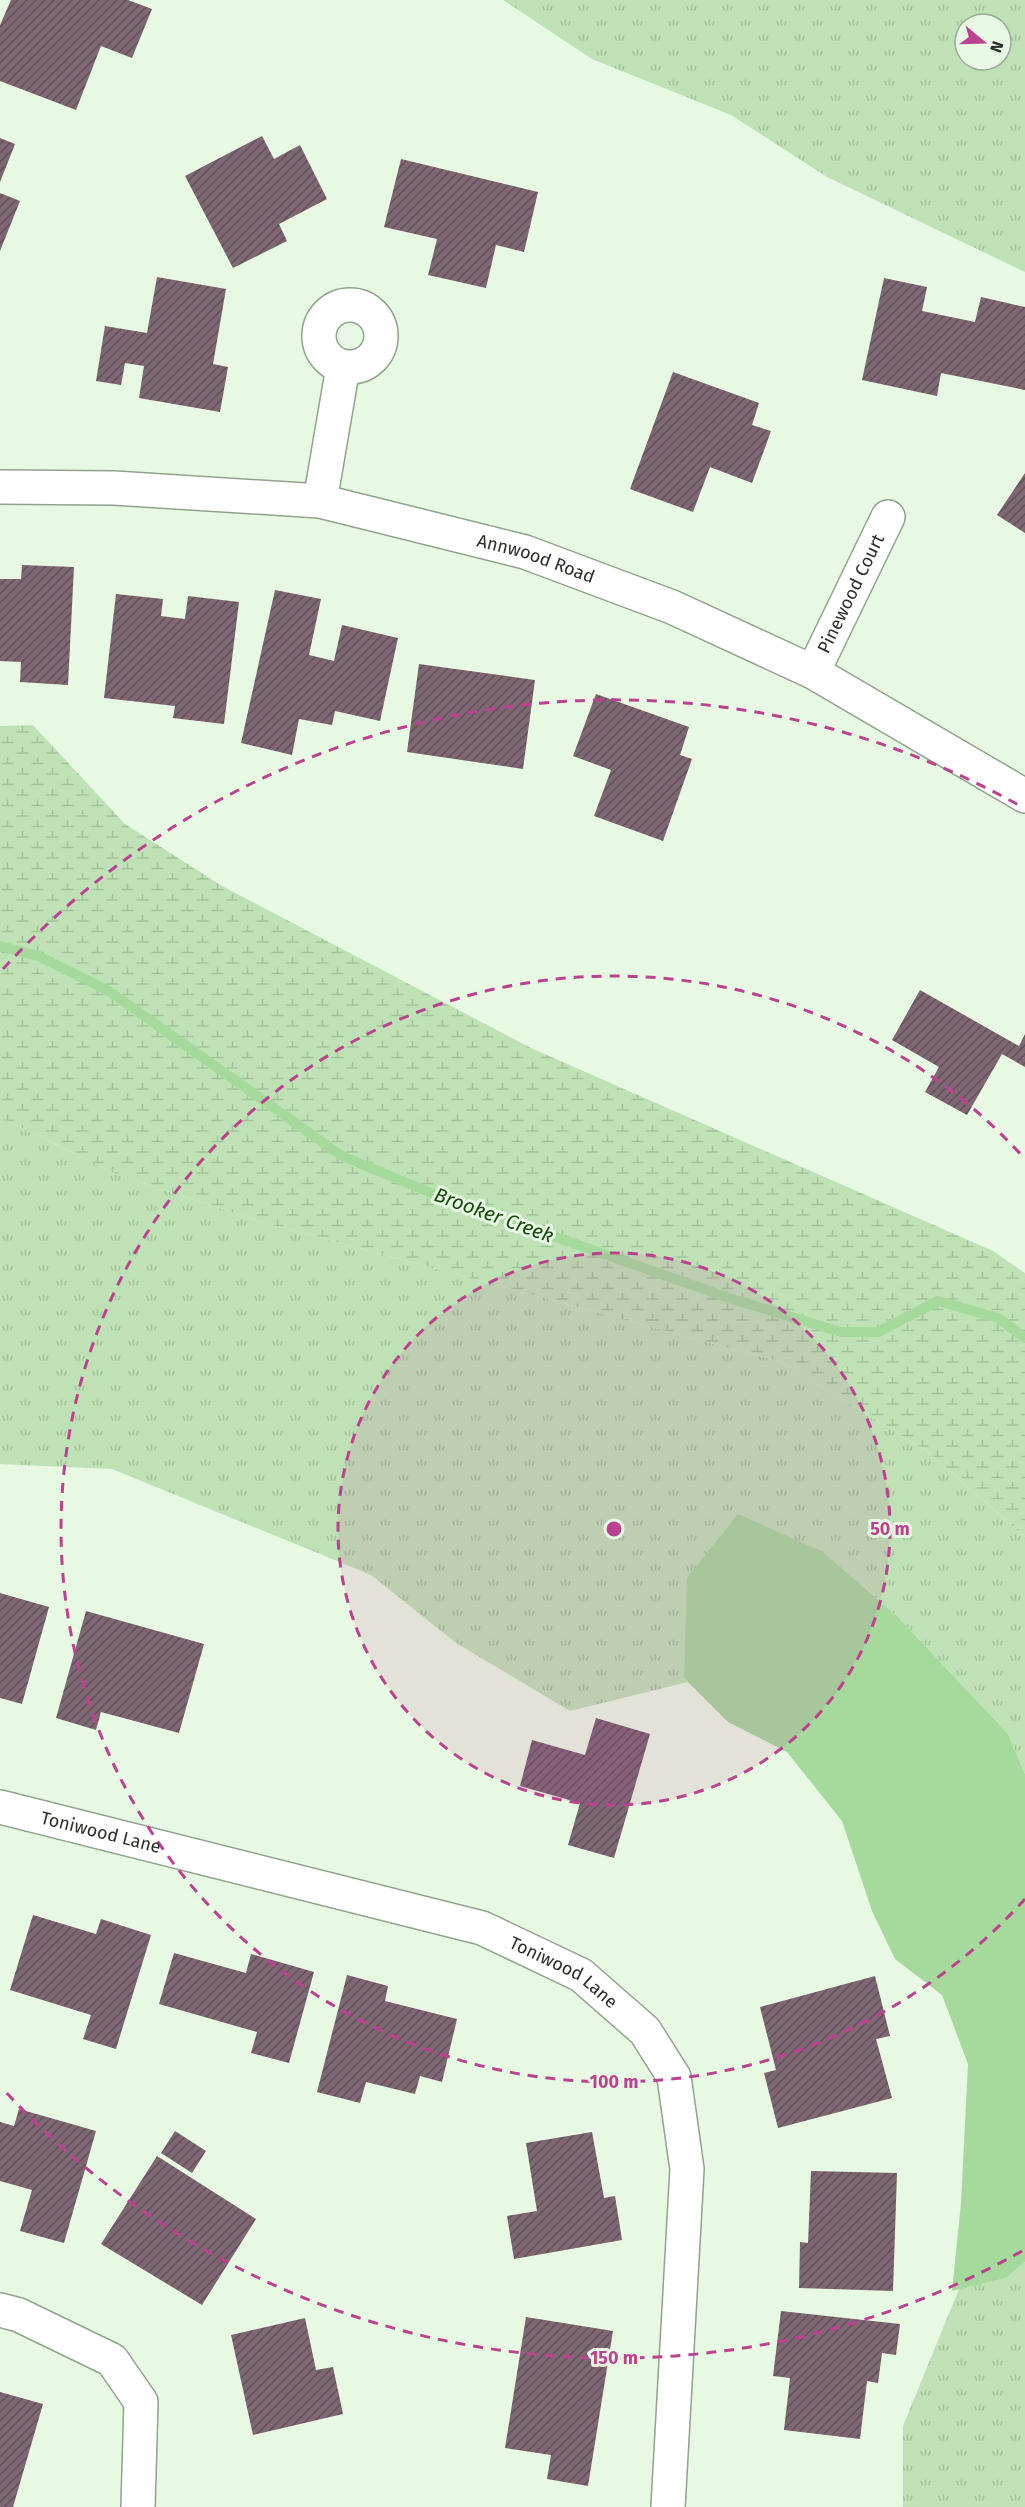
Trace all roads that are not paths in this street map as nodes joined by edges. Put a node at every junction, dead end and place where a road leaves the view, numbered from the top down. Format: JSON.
{"nodes":[{"id":1,"x":344,"y":367,"type":"dead end"},
{"id":2,"x":0,"y":487,"type":"edge"},
{"id":3,"x":320,"y":501,"type":"junction"},
{"id":4,"x":888,"y":517,"type":"dead end"},
{"id":5,"x":813,"y":672,"type":"junction"},
{"id":6,"x":1025,"y":796,"type":"edge"},
{"id":7,"x":0,"y":1807,"type":"edge"},
{"id":8,"x":0,"y":2310,"type":"edge"},
{"id":9,"x":138,"y":2507,"type":"edge"},
{"id":10,"x":668,"y":2507,"type":"edge"}],
"edges":[{"from":1,"to":3,"type":"street"},
{"from":2,"to":3,"type":"street","name":"Annwood Road"},
{"from":3,"to":5,"type":"street","name":"Annwood Road"},
{"from":4,"to":5,"type":"street","name":"Pinewood Court"},
{"from":5,"to":6,"type":"street","name":"Annwood Road"},
{"from":7,"to":10,"type":"street","name":"Toniwood Lane"},
{"from":8,"to":9,"type":"street"}]}
